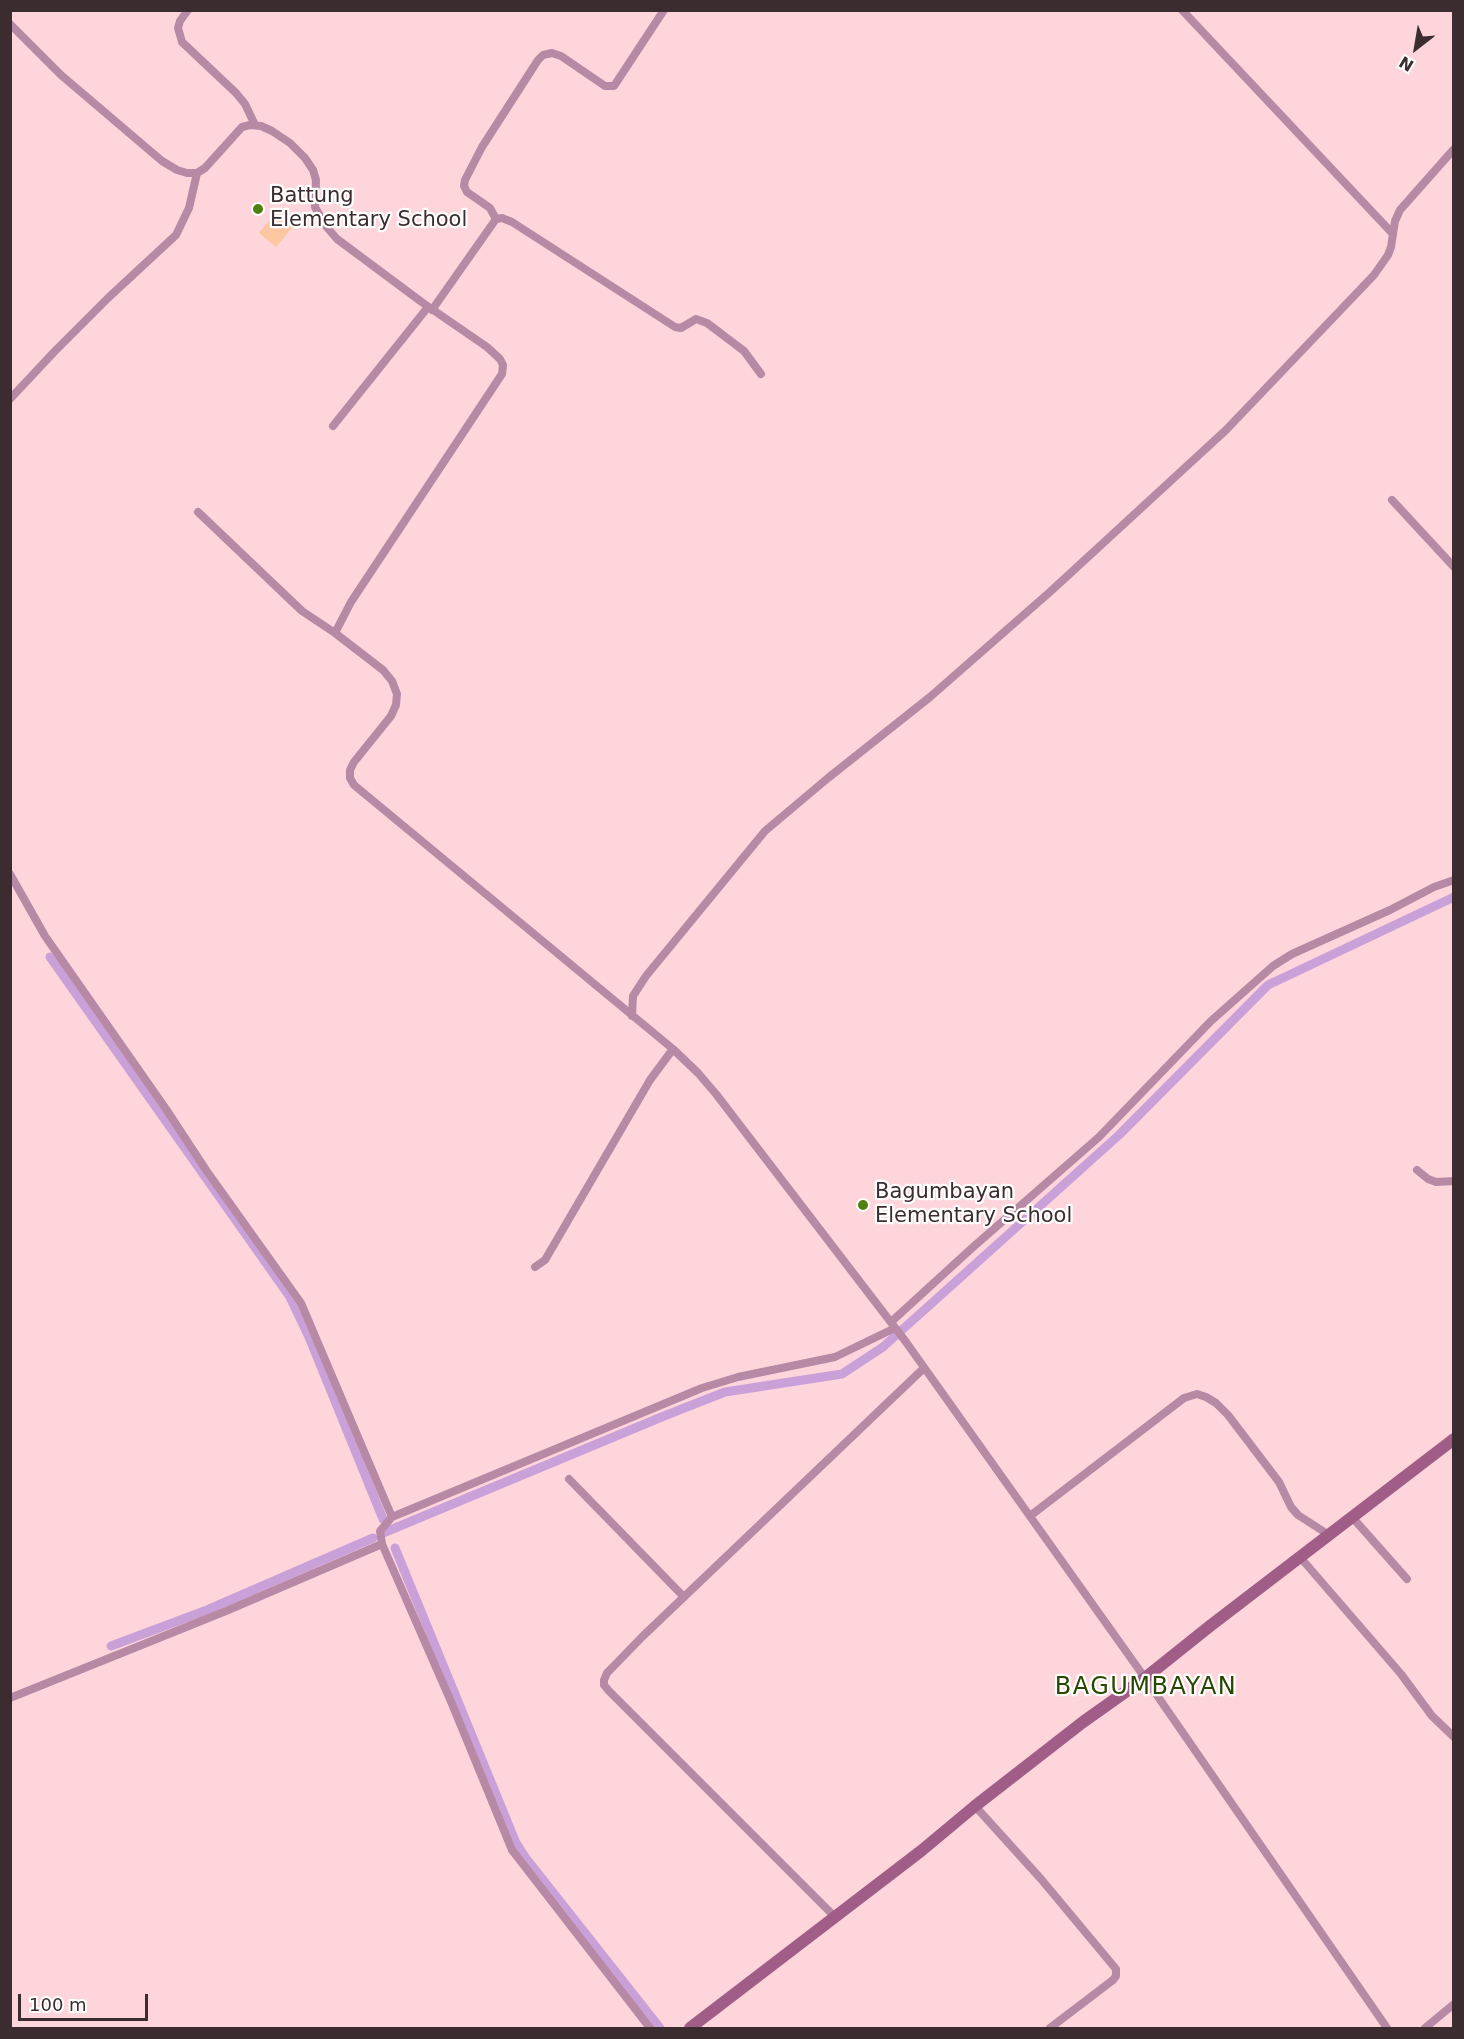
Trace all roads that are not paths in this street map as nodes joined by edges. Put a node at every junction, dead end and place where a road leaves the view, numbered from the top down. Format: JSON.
{"nodes":[{"id":1,"x":188,"y":10,"type":"edge"},
{"id":2,"x":664,"y":10,"type":"edge"},
{"id":3,"x":1182,"y":10,"type":"edge"},
{"id":4,"x":10,"y":24,"type":"edge"},
{"id":5,"x":255,"y":125,"type":"junction"},
{"id":6,"x":1454,"y":149,"type":"edge"},
{"id":7,"x":197,"y":172,"type":"junction"},
{"id":8,"x":496,"y":219,"type":"junction"},
{"id":9,"x":1393,"y":234,"type":"junction"},
{"id":10,"x":430,"y":308,"type":"junction"},
{"id":11,"x":760,"y":374,"type":"dead end"},
{"id":12,"x":10,"y":399,"type":"edge"},
{"id":13,"x":333,"y":426,"type":"dead end"},
{"id":14,"x":1392,"y":500,"type":"dead end"},
{"id":15,"x":198,"y":512,"type":"dead end"},
{"id":16,"x":1454,"y":567,"type":"edge"},
{"id":17,"x":335,"y":633,"type":"junction"},
{"id":18,"x":10,"y":874,"type":"edge"},
{"id":19,"x":1454,"y":880,"type":"edge"},
{"id":20,"x":633,"y":996,"type":"junction"},
{"id":21,"x":617,"y":1004,"type":"junction"},
{"id":22,"x":632,"y":1016,"type":"junction"},
{"id":23,"x":673,"y":1049,"type":"junction"},
{"id":24,"x":1418,"y":1170,"type":"dead end"},
{"id":25,"x":1454,"y":1181,"type":"edge"},
{"id":26,"x":535,"y":1268,"type":"dead end"},
{"id":27,"x":894,"y":1327,"type":"junction"},
{"id":28,"x":924,"y":1368,"type":"junction"},
{"id":29,"x":1454,"y":1438,"type":"edge"},
{"id":30,"x":569,"y":1479,"type":"dead end"},
{"id":31,"x":1030,"y":1516,"type":"junction"},
{"id":32,"x":392,"y":1517,"type":"junction"},
{"id":33,"x":1353,"y":1517,"type":"junction"},
{"id":34,"x":1329,"y":1535,"type":"junction"},
{"id":35,"x":382,"y":1544,"type":"junction"},
{"id":36,"x":1300,"y":1557,"type":"junction"},
{"id":37,"x":1407,"y":1579,"type":"dead end"},
{"id":38,"x":684,"y":1597,"type":"junction"},
{"id":39,"x":1145,"y":1678,"type":"junction"},
{"id":40,"x":10,"y":1698,"type":"edge"},
{"id":41,"x":1454,"y":1737,"type":"edge"},
{"id":42,"x":975,"y":1806,"type":"junction"},
{"id":43,"x":835,"y":1917,"type":"junction"},
{"id":44,"x":1454,"y":2004,"type":"edge"},
{"id":45,"x":650,"y":2028,"type":"edge"},
{"id":46,"x":690,"y":2028,"type":"edge"},
{"id":47,"x":1050,"y":2028,"type":"edge"},
{"id":48,"x":1387,"y":2028,"type":"edge"},
{"id":49,"x":1425,"y":2028,"type":"edge"}],
"edges":[{"from":1,"to":5,"type":"street"},
{"from":2,"to":8,"type":"street"},
{"from":3,"to":9,"type":"street"},
{"from":4,"to":7,"type":"street"},
{"from":5,"to":7,"type":"street"},
{"from":5,"to":10,"type":"street"},
{"from":6,"to":9,"type":"street"},
{"from":7,"to":12,"type":"street"},
{"from":8,"to":10,"type":"street"},
{"from":8,"to":11,"type":"street"},
{"from":9,"to":20,"type":"street"},
{"from":10,"to":13,"type":"street"},
{"from":10,"to":17,"type":"street"},
{"from":14,"to":16,"type":"street"},
{"from":15,"to":17,"type":"street"},
{"from":17,"to":21,"type":"street"},
{"from":18,"to":32,"type":"street"},
{"from":19,"to":27,"type":"street"},
{"from":20,"to":21,"type":"street"},
{"from":20,"to":22,"type":"street"},
{"from":21,"to":22,"type":"street"},
{"from":22,"to":23,"type":"street"},
{"from":23,"to":26,"type":"street"},
{"from":23,"to":27,"type":"street"},
{"from":24,"to":25,"type":"street"},
{"from":27,"to":28,"type":"street"},
{"from":27,"to":32,"type":"street"},
{"from":28,"to":31,"type":"street"},
{"from":28,"to":38,"type":"street"},
{"from":29,"to":33,"type":"main road"},
{"from":30,"to":38,"type":"street"},
{"from":31,"to":34,"type":"street"},
{"from":31,"to":39,"type":"street"},
{"from":32,"to":35,"type":"street"},
{"from":33,"to":34,"type":"main road"},
{"from":33,"to":37,"type":"street"},
{"from":34,"to":36,"type":"main road"},
{"from":35,"to":40,"type":"street"},
{"from":35,"to":45,"type":"street"},
{"from":36,"to":39,"type":"main road"},
{"from":36,"to":41,"type":"street"},
{"from":38,"to":43,"type":"street"},
{"from":39,"to":42,"type":"main road"},
{"from":39,"to":48,"type":"street"},
{"from":42,"to":43,"type":"main road"},
{"from":42,"to":47,"type":"street"},
{"from":43,"to":46,"type":"main road"},
{"from":44,"to":49,"type":"street"}]}
